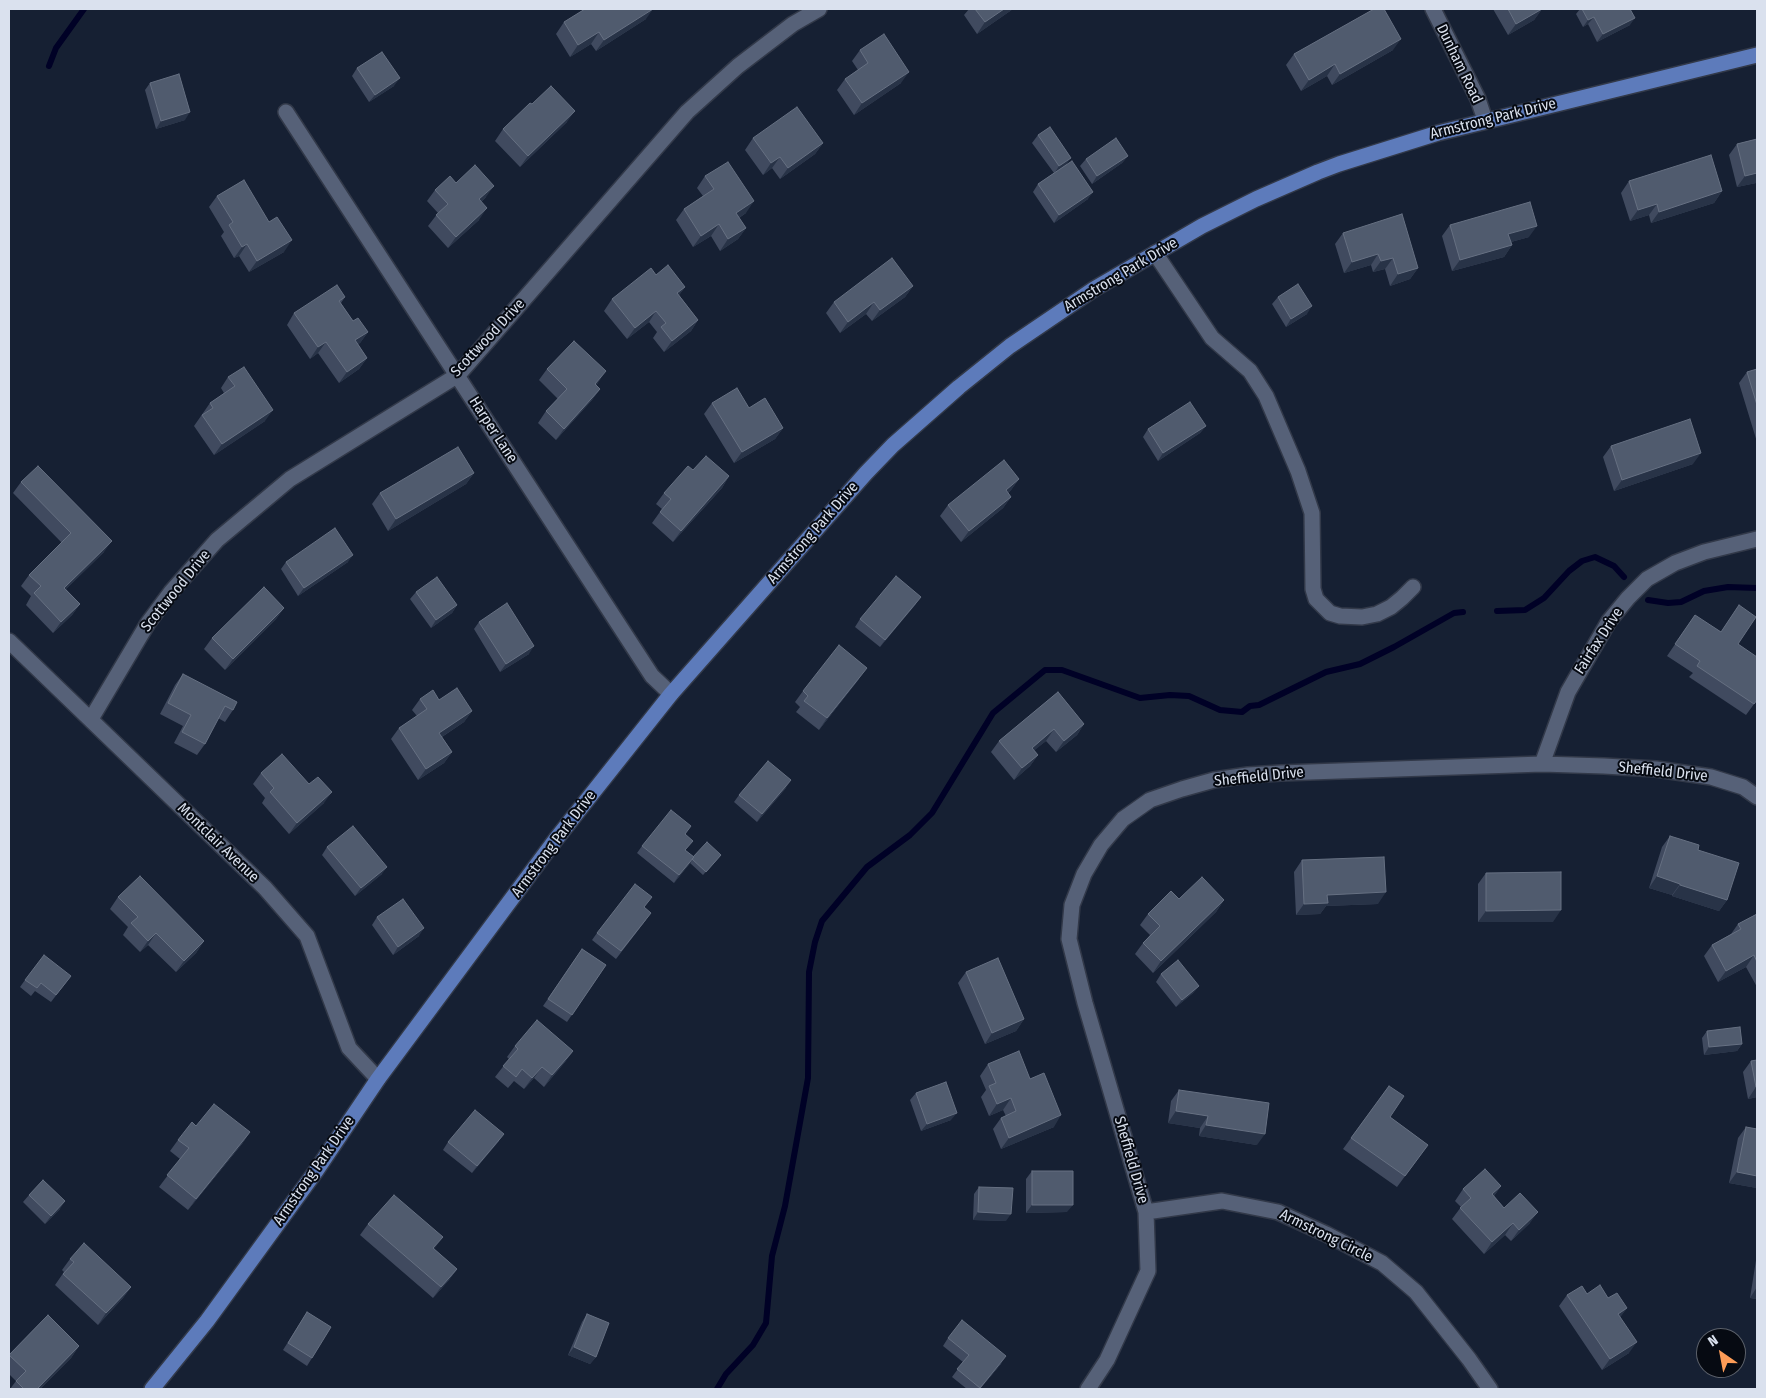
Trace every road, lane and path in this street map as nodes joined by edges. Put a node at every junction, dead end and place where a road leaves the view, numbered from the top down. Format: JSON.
{"nodes":[{"id":1,"x":819,"y":9,"type":"edge"},
{"id":2,"x":1433,"y":9,"type":"edge"},
{"id":3,"x":1757,"y":55,"type":"edge"},
{"id":4,"x":286,"y":112,"type":"dead end"},
{"id":5,"x":1485,"y":120,"type":"junction"},
{"id":6,"x":1155,"y":253,"type":"junction"},
{"id":7,"x":458,"y":375,"type":"junction"},
{"id":8,"x":1757,"y":539,"type":"edge"},
{"id":9,"x":1413,"y":587,"type":"dead end"},
{"id":10,"x":9,"y":641,"type":"edge"},
{"id":11,"x":671,"y":694,"type":"junction"},
{"id":12,"x":91,"y":719,"type":"junction"},
{"id":13,"x":1542,"y":764,"type":"junction"},
{"id":14,"x":1757,"y":797,"type":"edge"},
{"id":15,"x":378,"y":1079,"type":"junction"},
{"id":16,"x":1146,"y":1212,"type":"junction"},
{"id":17,"x":152,"y":1389,"type":"edge"},
{"id":18,"x":1088,"y":1389,"type":"edge"},
{"id":19,"x":1490,"y":1389,"type":"edge"}],
"edges":[{"from":1,"to":7,"type":"street","name":"Scottwood Drive"},
{"from":2,"to":5,"type":"street","name":"Dunham Road"},
{"from":3,"to":5,"type":"main road","name":"Armstrong Park Drive"},
{"from":4,"to":7,"type":"street","name":"Harper Lane"},
{"from":5,"to":6,"type":"main road","name":"Armstrong Park Drive"},
{"from":6,"to":9,"type":"street"},
{"from":6,"to":11,"type":"main road","name":"Armstrong Park Drive"},
{"from":7,"to":11,"type":"street","name":"Harper Lane"},
{"from":7,"to":12,"type":"street","name":"Scottwood Drive"},
{"from":8,"to":13,"type":"street","name":"Fairfax Drive"},
{"from":10,"to":12,"type":"street","name":"Montclair Avenue"},
{"from":11,"to":15,"type":"main road","name":"Armstrong Park Drive"},
{"from":12,"to":15,"type":"street","name":"Montclair Avenue"},
{"from":13,"to":14,"type":"street","name":"Sheffield Drive"},
{"from":13,"to":16,"type":"street","name":"Sheffield Drive"},
{"from":15,"to":17,"type":"main road","name":"Armstrong Park Drive"},
{"from":16,"to":18,"type":"street"},
{"from":16,"to":19,"type":"street","name":"Armstrong Circle"}]}
